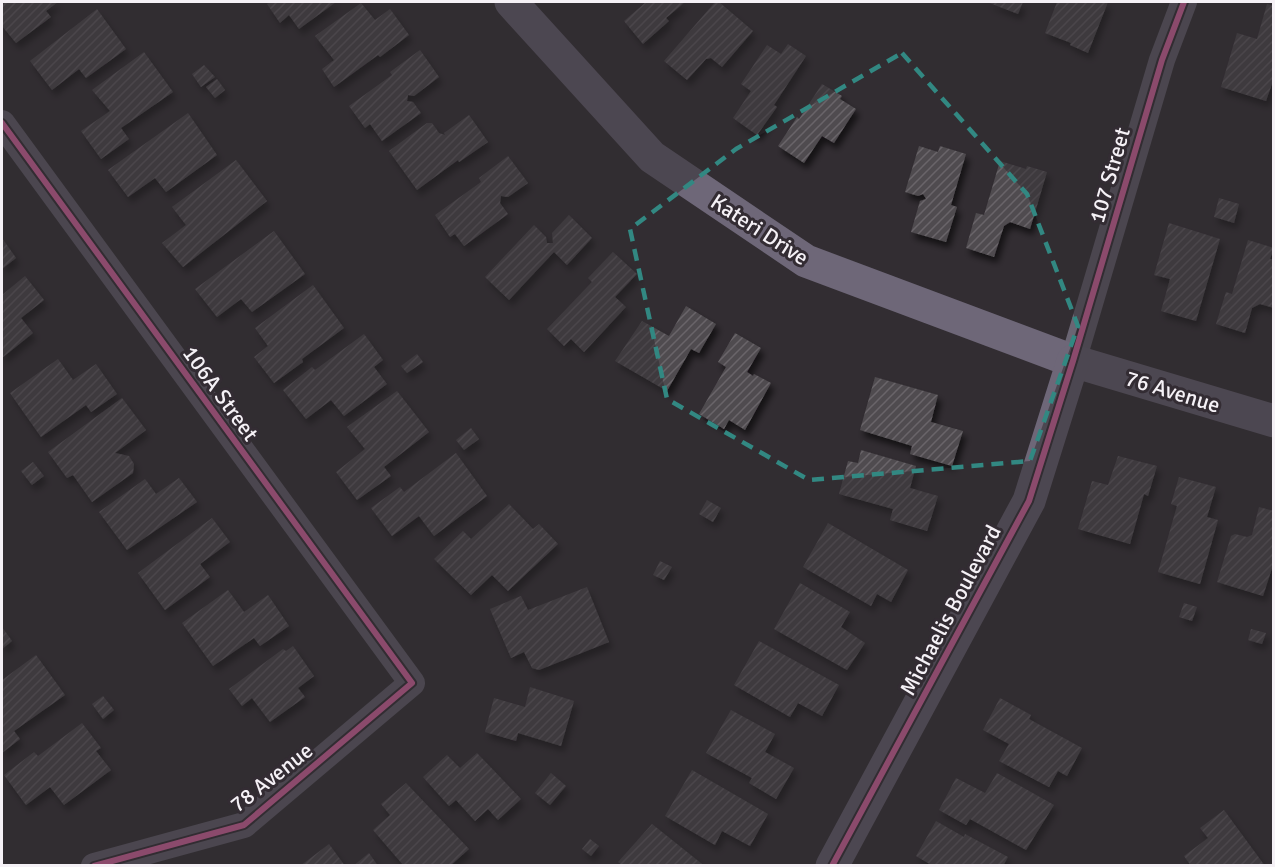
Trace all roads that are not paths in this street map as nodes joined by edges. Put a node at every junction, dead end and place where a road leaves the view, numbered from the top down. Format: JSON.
{"nodes":[{"id":1,"x":511,"y":2,"type":"edge"},
{"id":2,"x":1184,"y":2,"type":"edge"},
{"id":3,"x":2,"y":123,"type":"edge"},
{"id":4,"x":1073,"y":361,"type":"junction"},
{"id":5,"x":1274,"y":421,"type":"edge"},
{"id":6,"x":412,"y":683,"type":"joint"},
{"id":7,"x":94,"y":866,"type":"edge"},
{"id":8,"x":832,"y":866,"type":"edge"}],
"edges":[{"from":1,"to":4,"type":"street","name":"Kateri Drive"},
{"from":2,"to":4,"type":"street","name":"107 Street"},
{"from":3,"to":6,"type":"street","name":"106A Street"},
{"from":4,"to":5,"type":"street","name":"76 Avenue"},
{"from":4,"to":8,"type":"street","name":"Michaelis Boulevard"},
{"from":6,"to":7,"type":"street","name":"78 Avenue"}]}
